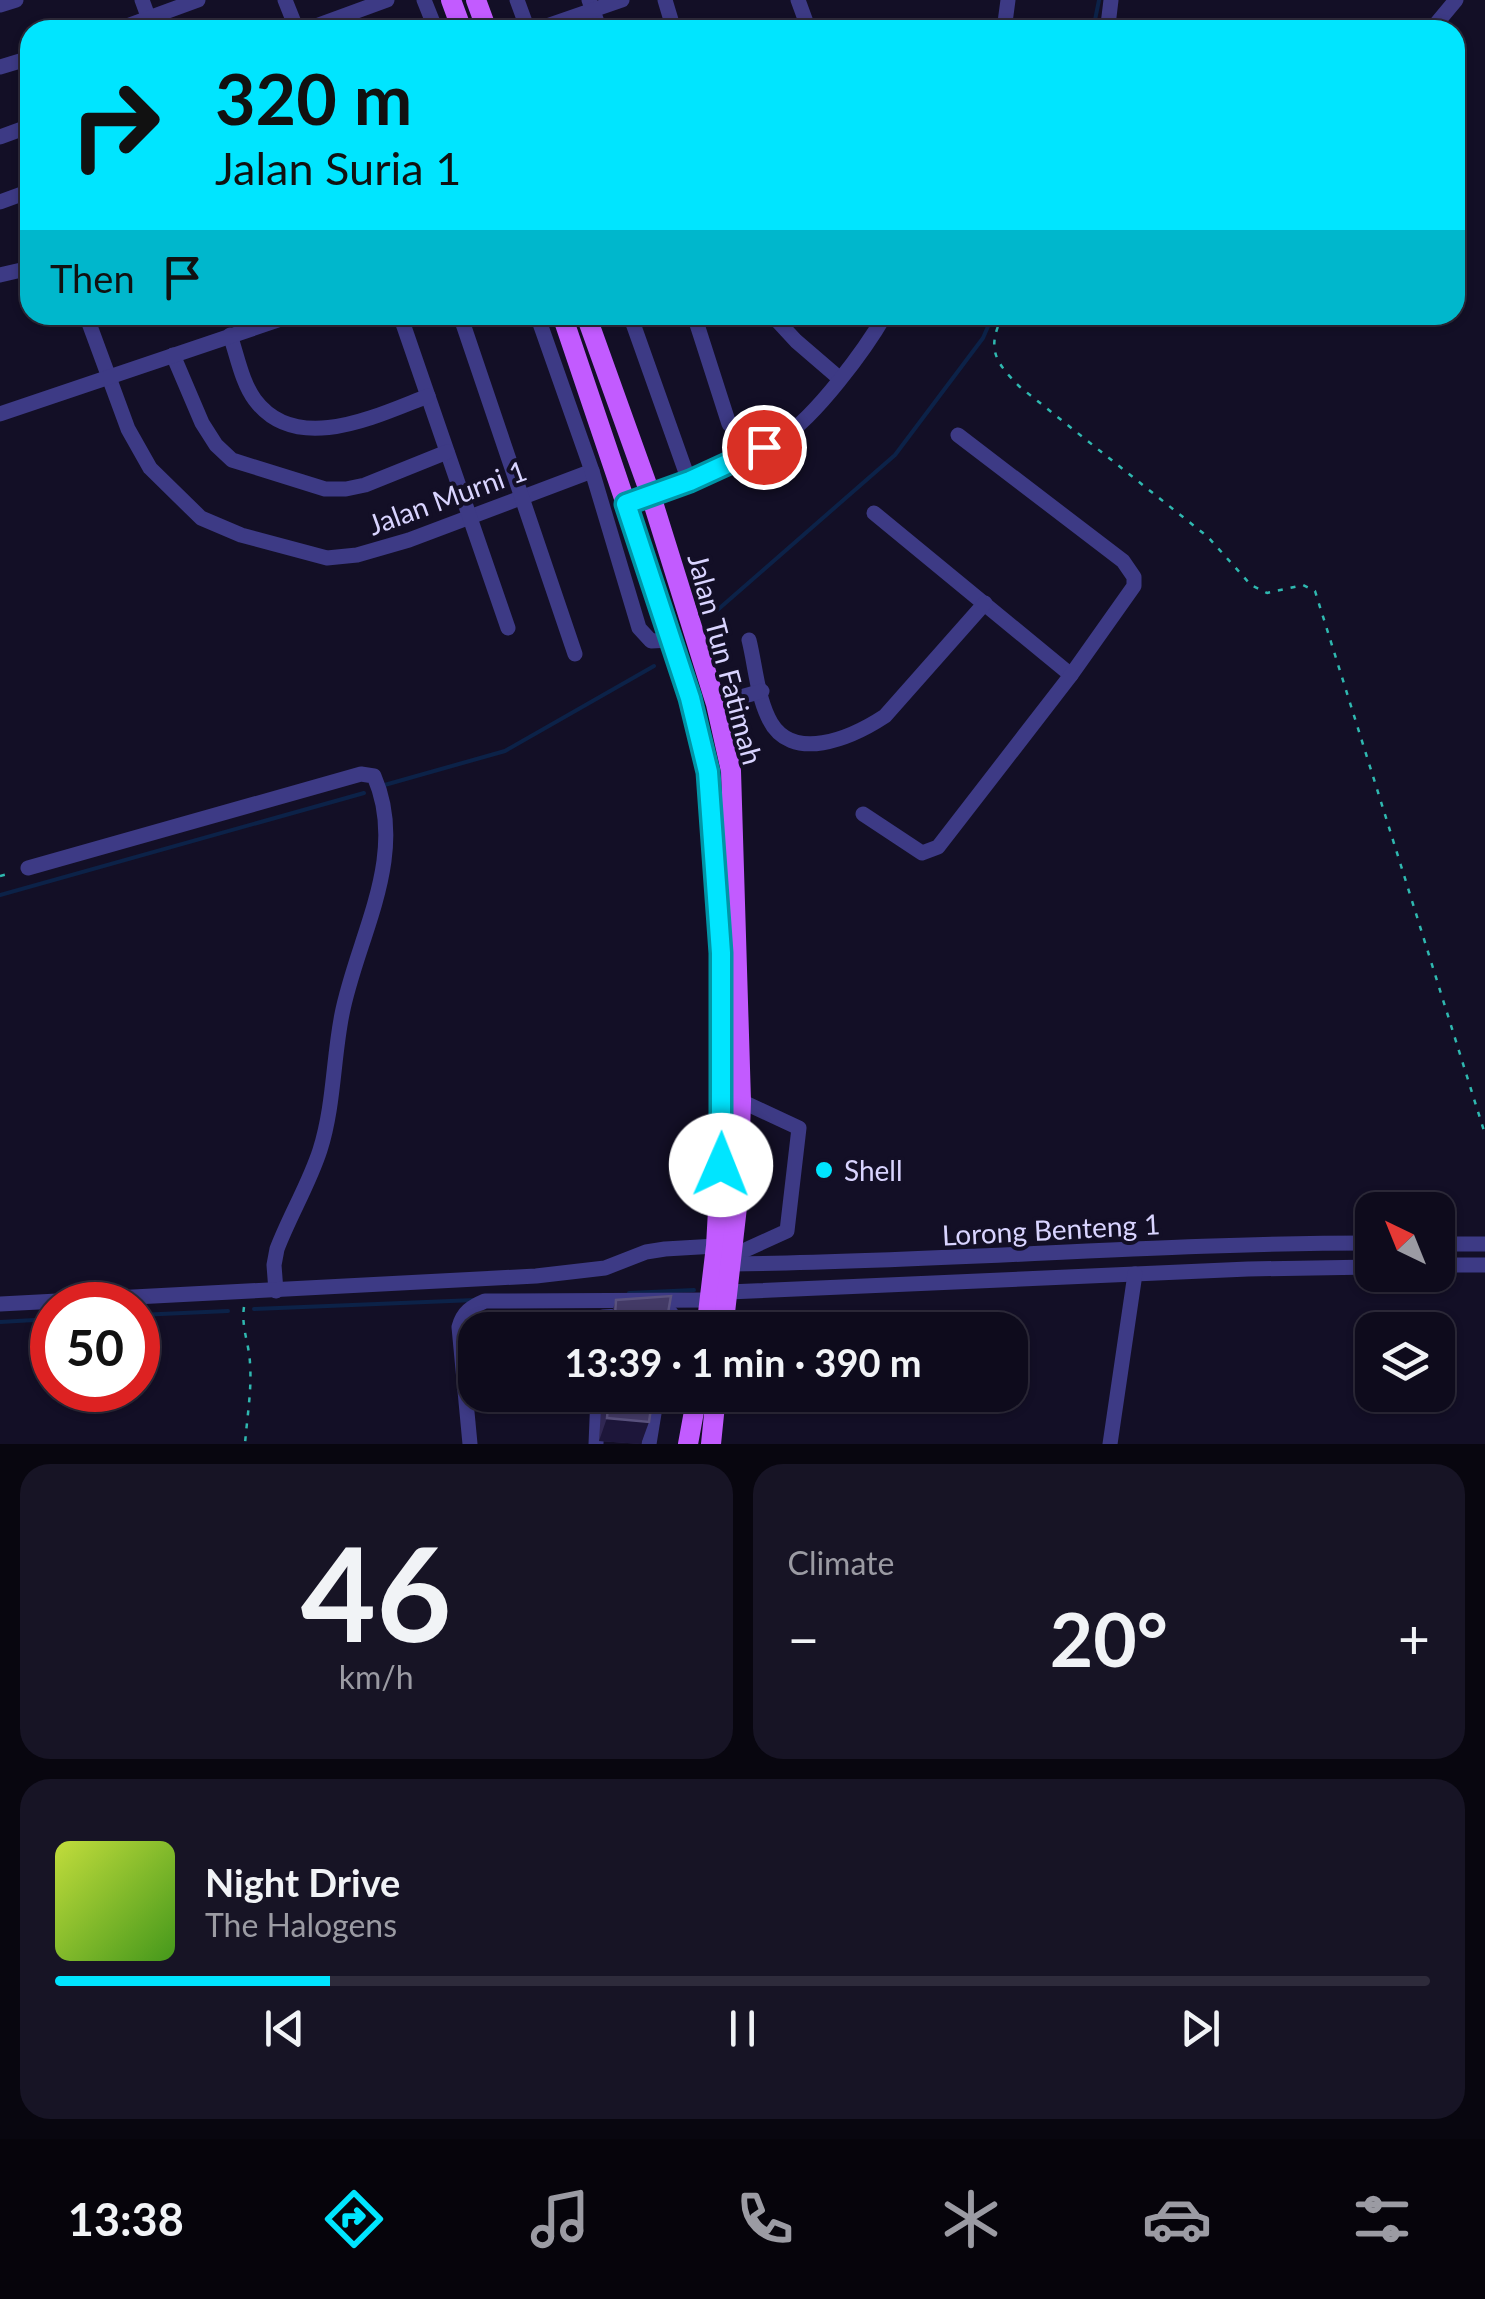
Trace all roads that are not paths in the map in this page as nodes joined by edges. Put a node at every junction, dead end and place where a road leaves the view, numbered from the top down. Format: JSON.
{"nodes":[{"id":1,"x":16,"y":0,"type":"edge"},
{"id":2,"x":198,"y":0,"type":"edge"},
{"id":3,"x":386,"y":0,"type":"edge"},
{"id":4,"x":622,"y":0,"type":"edge"},
{"id":5,"x":1456,"y":0,"type":"edge"},
{"id":6,"x":360,"y":5,"type":"edge"},
{"id":7,"x":591,"y":5,"type":"edge"},
{"id":8,"x":0,"y":6,"type":"edge"},
{"id":9,"x":159,"y":20,"type":"edge"},
{"id":10,"x":327,"y":20,"type":"edge"},
{"id":11,"x":556,"y":20,"type":"edge"},
{"id":12,"x":1439,"y":20,"type":"edge"},
{"id":13,"x":89,"y":325,"type":"edge"},
{"id":14,"x":262,"y":325,"type":"edge"},
{"id":15,"x":403,"y":325,"type":"edge"},
{"id":16,"x":463,"y":325,"type":"edge"},
{"id":17,"x":541,"y":325,"type":"edge"},
{"id":18,"x":565,"y":325,"type":"edge"},
{"id":19,"x":590,"y":325,"type":"edge"},
{"id":20,"x":634,"y":325,"type":"edge"},
{"id":21,"x":697,"y":325,"type":"edge"},
{"id":22,"x":781,"y":325,"type":"edge"},
{"id":23,"x":878,"y":325,"type":"edge"},
{"id":24,"x":230,"y":335,"type":"junction"},
{"id":25,"x":174,"y":355,"type":"junction"},
{"id":26,"x":839,"y":378,"type":"junction"},
{"id":27,"x":107,"y":379,"type":"junction"},
{"id":28,"x":428,"y":396,"type":"junction"},
{"id":29,"x":0,"y":414,"type":"edge"},
{"id":30,"x":729,"y":424,"type":"dead end"},
{"id":31,"x":958,"y":434,"type":"dead end"},
{"id":32,"x":447,"y":452,"type":"junction"},
{"id":33,"x":592,"y":472,"type":"junction"},
{"id":34,"x":690,"y":481,"type":"junction"},
{"id":35,"x":520,"y":496,"type":"junction"},
{"id":36,"x":651,"y":496,"type":"junction"},
{"id":37,"x":626,"y":504,"type":"junction"},
{"id":38,"x":874,"y":513,"type":"dead end"},
{"id":39,"x":469,"y":516,"type":"junction"},
{"id":40,"x":985,"y":603,"type":"junction"},
{"id":41,"x":508,"y":628,"type":"dead end"},
{"id":42,"x":672,"y":640,"type":"junction"},
{"id":43,"x":750,"y":640,"type":"dead end"},
{"id":44,"x":574,"y":654,"type":"dead end"},
{"id":45,"x":1071,"y":675,"type":"junction"},
{"id":46,"x":762,"y":691,"type":"junction"},
{"id":47,"x":716,"y":704,"type":"junction"},
{"id":48,"x":863,"y":814,"type":"dead end"},
{"id":49,"x":28,"y":868,"type":"dead end"},
{"id":50,"x":741,"y":1101,"type":"junction"},
{"id":51,"x":1355,"y":1243,"type":"edge"},
{"id":52,"x":1455,"y":1244,"type":"edge"},
{"id":53,"x":1485,"y":1244,"type":"edge"},
{"id":54,"x":726,"y":1255,"type":"junction"},
{"id":55,"x":1485,"y":1264,"type":"edge"},
{"id":56,"x":1455,"y":1265,"type":"edge"},
{"id":57,"x":1355,"y":1267,"type":"edge"},
{"id":58,"x":1135,"y":1274,"type":"junction"},
{"id":59,"x":276,"y":1291,"type":"junction"},
{"id":60,"x":719,"y":1296,"type":"junction"},
{"id":61,"x":0,"y":1304,"type":"edge"},
{"id":62,"x":713,"y":1312,"type":"edge"},
{"id":63,"x":721,"y":1312,"type":"edge"},
{"id":64,"x":597,"y":1412,"type":"edge"},
{"id":65,"x":655,"y":1412,"type":"edge"},
{"id":66,"x":693,"y":1412,"type":"edge"},
{"id":67,"x":714,"y":1412,"type":"edge"},
{"id":68,"x":470,"y":1444,"type":"edge"},
{"id":69,"x":596,"y":1444,"type":"edge"},
{"id":70,"x":649,"y":1444,"type":"edge"},
{"id":71,"x":688,"y":1444,"type":"edge"},
{"id":72,"x":710,"y":1444,"type":"edge"},
{"id":73,"x":1110,"y":1444,"type":"edge"}],
"edges":[{"from":1,"to":8,"type":"street"},
{"from":2,"to":9,"type":"street"},
{"from":3,"to":6,"type":"street"},
{"from":4,"to":7,"type":"street"},
{"from":5,"to":12,"type":"street"},
{"from":6,"to":10,"type":"street"},
{"from":7,"to":11,"type":"street"},
{"from":13,"to":27,"type":"street","name":"Jalan Murni 1"},
{"from":14,"to":24,"type":"street"},
{"from":15,"to":28,"type":"street"},
{"from":16,"to":35,"type":"street"},
{"from":17,"to":33,"type":"street"},
{"from":18,"to":37,"type":"main road","name":"Jalan Tun Fatimah"},
{"from":19,"to":36,"type":"main road","name":"Jalan Tun Fatimah"},
{"from":20,"to":34,"type":"street"},
{"from":21,"to":30,"type":"street"},
{"from":22,"to":26,"type":"street"},
{"from":23,"to":26,"type":"street"},
{"from":24,"to":25,"type":"street"},
{"from":24,"to":28,"type":"street"},
{"from":25,"to":27,"type":"street"},
{"from":25,"to":32,"type":"street"},
{"from":26,"to":34,"type":"street"},
{"from":27,"to":29,"type":"street"},
{"from":27,"to":39,"type":"street","name":"Jalan Murni 1"},
{"from":28,"to":32,"type":"street"},
{"from":31,"to":45,"type":"street"},
{"from":32,"to":39,"type":"street"},
{"from":33,"to":35,"type":"street","name":"Jalan Murni 1"},
{"from":33,"to":42,"type":"street"},
{"from":34,"to":36,"type":"street"},
{"from":35,"to":39,"type":"street","name":"Jalan Murni 1"},
{"from":35,"to":44,"type":"street"},
{"from":36,"to":37,"type":"street"},
{"from":36,"to":47,"type":"main road","name":"Jalan Tun Fatimah"},
{"from":37,"to":42,"type":"main road","name":"Jalan Tun Fatimah"},
{"from":38,"to":40,"type":"street"},
{"from":39,"to":41,"type":"street"},
{"from":40,"to":45,"type":"street"},
{"from":40,"to":46,"type":"street"},
{"from":42,"to":54,"type":"main road","name":"Jalan Tun Fatimah"},
{"from":43,"to":46,"type":"street"},
{"from":45,"to":48,"type":"street"},
{"from":46,"to":47,"type":"street"},
{"from":47,"to":50,"type":"main road","name":"Jalan Tun Fatimah"},
{"from":49,"to":59,"type":"street"},
{"from":50,"to":54,"type":"main road","name":"Jalan Tun Fatimah"},
{"from":50,"to":54,"type":"street"},
{"from":51,"to":54,"type":"street","name":"Lorong Benteng 1"},
{"from":52,"to":53,"type":"street"},
{"from":54,"to":59,"type":"street","name":"Lorong Benteng 1"},
{"from":54,"to":60,"type":"main road","name":"Jalan Tun Fatimah"},
{"from":55,"to":56,"type":"street"},
{"from":57,"to":58,"type":"street"},
{"from":58,"to":60,"type":"street"},
{"from":58,"to":73,"type":"street"},
{"from":59,"to":61,"type":"street","name":"Lorong Benteng 1"},
{"from":60,"to":62,"type":"main road","name":"Jalan Tun Fatimah"},
{"from":60,"to":63,"type":"main road","name":"Jalan Tun Fatimah"},
{"from":60,"to":68,"type":"street"},
{"from":64,"to":69,"type":"street"},
{"from":65,"to":70,"type":"street"},
{"from":66,"to":71,"type":"main road"},
{"from":67,"to":72,"type":"main road"}]}
